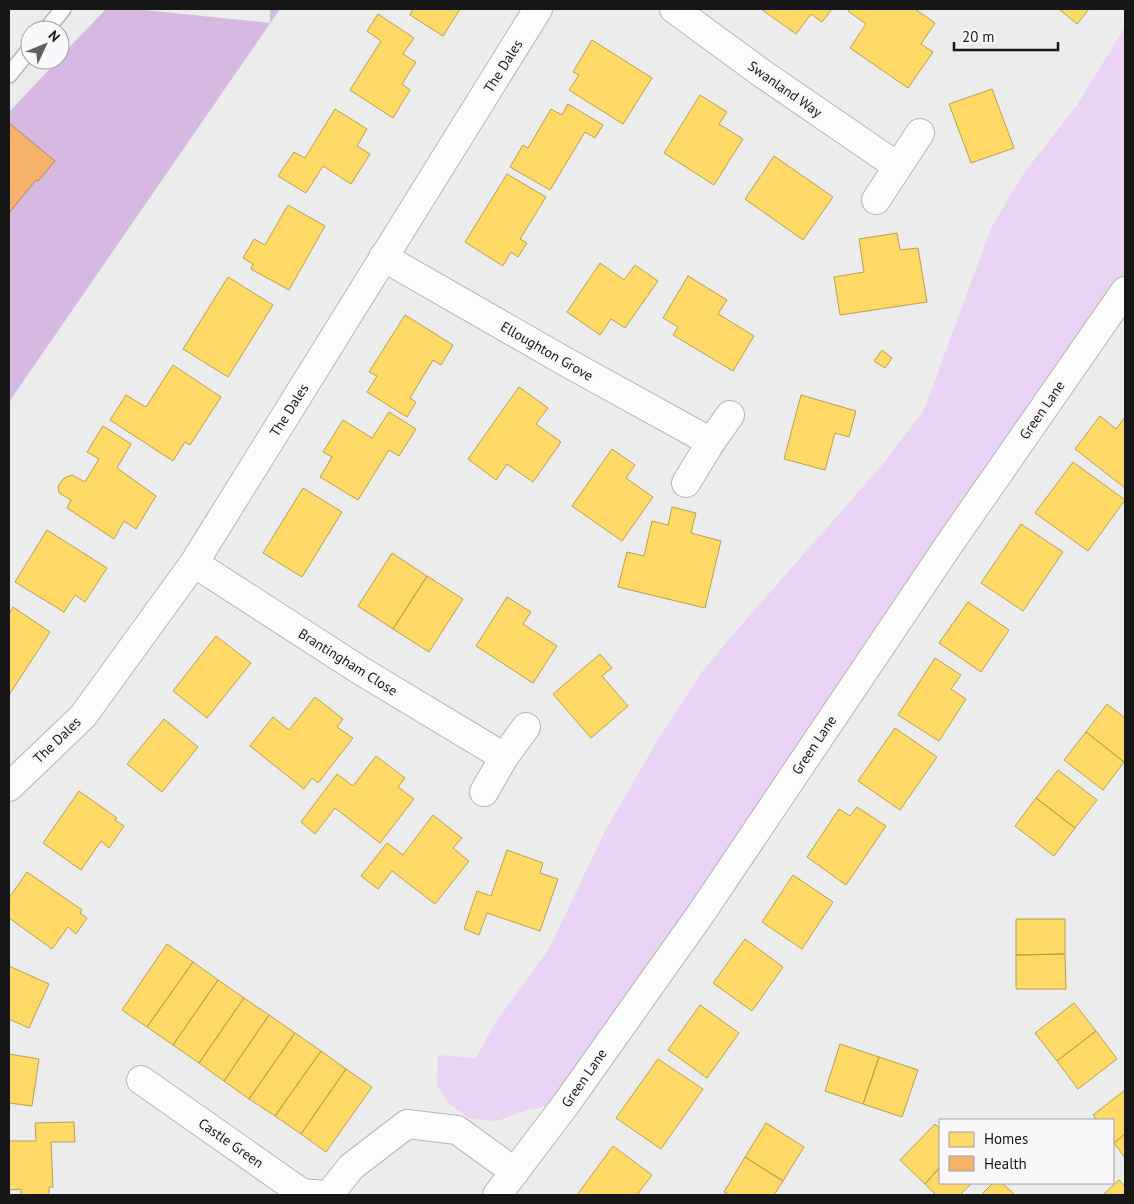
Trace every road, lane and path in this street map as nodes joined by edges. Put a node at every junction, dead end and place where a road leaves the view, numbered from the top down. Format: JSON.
{"nodes":[{"id":1,"x":63,"y":9,"type":"edge"},
{"id":2,"x":538,"y":9,"type":"edge"},
{"id":3,"x":674,"y":9,"type":"edge"},
{"id":4,"x":54,"y":20,"type":"edge"},
{"id":5,"x":20,"y":61,"type":"edge"},
{"id":6,"x":9,"y":75,"type":"edge"},
{"id":7,"x":920,"y":133,"type":"dead end"},
{"id":8,"x":898,"y":166,"type":"junction"},
{"id":9,"x":876,"y":200,"type":"dead end"},
{"id":10,"x":384,"y":257,"type":"junction"},
{"id":11,"x":1125,"y":291,"type":"edge"},
{"id":12,"x":730,"y":415,"type":"dead end"},
{"id":13,"x":712,"y":442,"type":"junction"},
{"id":14,"x":686,"y":483,"type":"dead end"},
{"id":15,"x":194,"y":563,"type":"junction"},
{"id":16,"x":526,"y":726,"type":"dead end"},
{"id":17,"x":504,"y":758,"type":"junction"},
{"id":18,"x":9,"y":787,"type":"edge"},
{"id":19,"x":484,"y":792,"type":"dead end"},
{"id":20,"x":141,"y":1080,"type":"dead end"},
{"id":21,"x":515,"y":1172,"type":"junction"},
{"id":22,"x":324,"y":1195,"type":"edge"},
{"id":23,"x":329,"y":1195,"type":"edge"},
{"id":24,"x":497,"y":1195,"type":"edge"}],
"edges":[{"from":1,"to":4,"type":"lane"},
{"from":2,"to":10,"type":"street","name":"The Dales"},
{"from":3,"to":8,"type":"street","name":"Swanland Way"},
{"from":5,"to":6,"type":"lane"},
{"from":7,"to":8,"type":"street"},
{"from":8,"to":9,"type":"street"},
{"from":10,"to":13,"type":"street","name":"Elloughton Grove"},
{"from":10,"to":15,"type":"street","name":"The Dales"},
{"from":11,"to":21,"type":"street","name":"Green Lane"},
{"from":12,"to":13,"type":"street"},
{"from":13,"to":14,"type":"street"},
{"from":15,"to":17,"type":"street","name":"Brantingham Close"},
{"from":15,"to":18,"type":"street","name":"The Dales"},
{"from":16,"to":17,"type":"street"},
{"from":17,"to":19,"type":"street"},
{"from":20,"to":22,"type":"street","name":"Castle Green"},
{"from":21,"to":23,"type":"street"},
{"from":21,"to":24,"type":"street","name":"Green Lane"}]}
